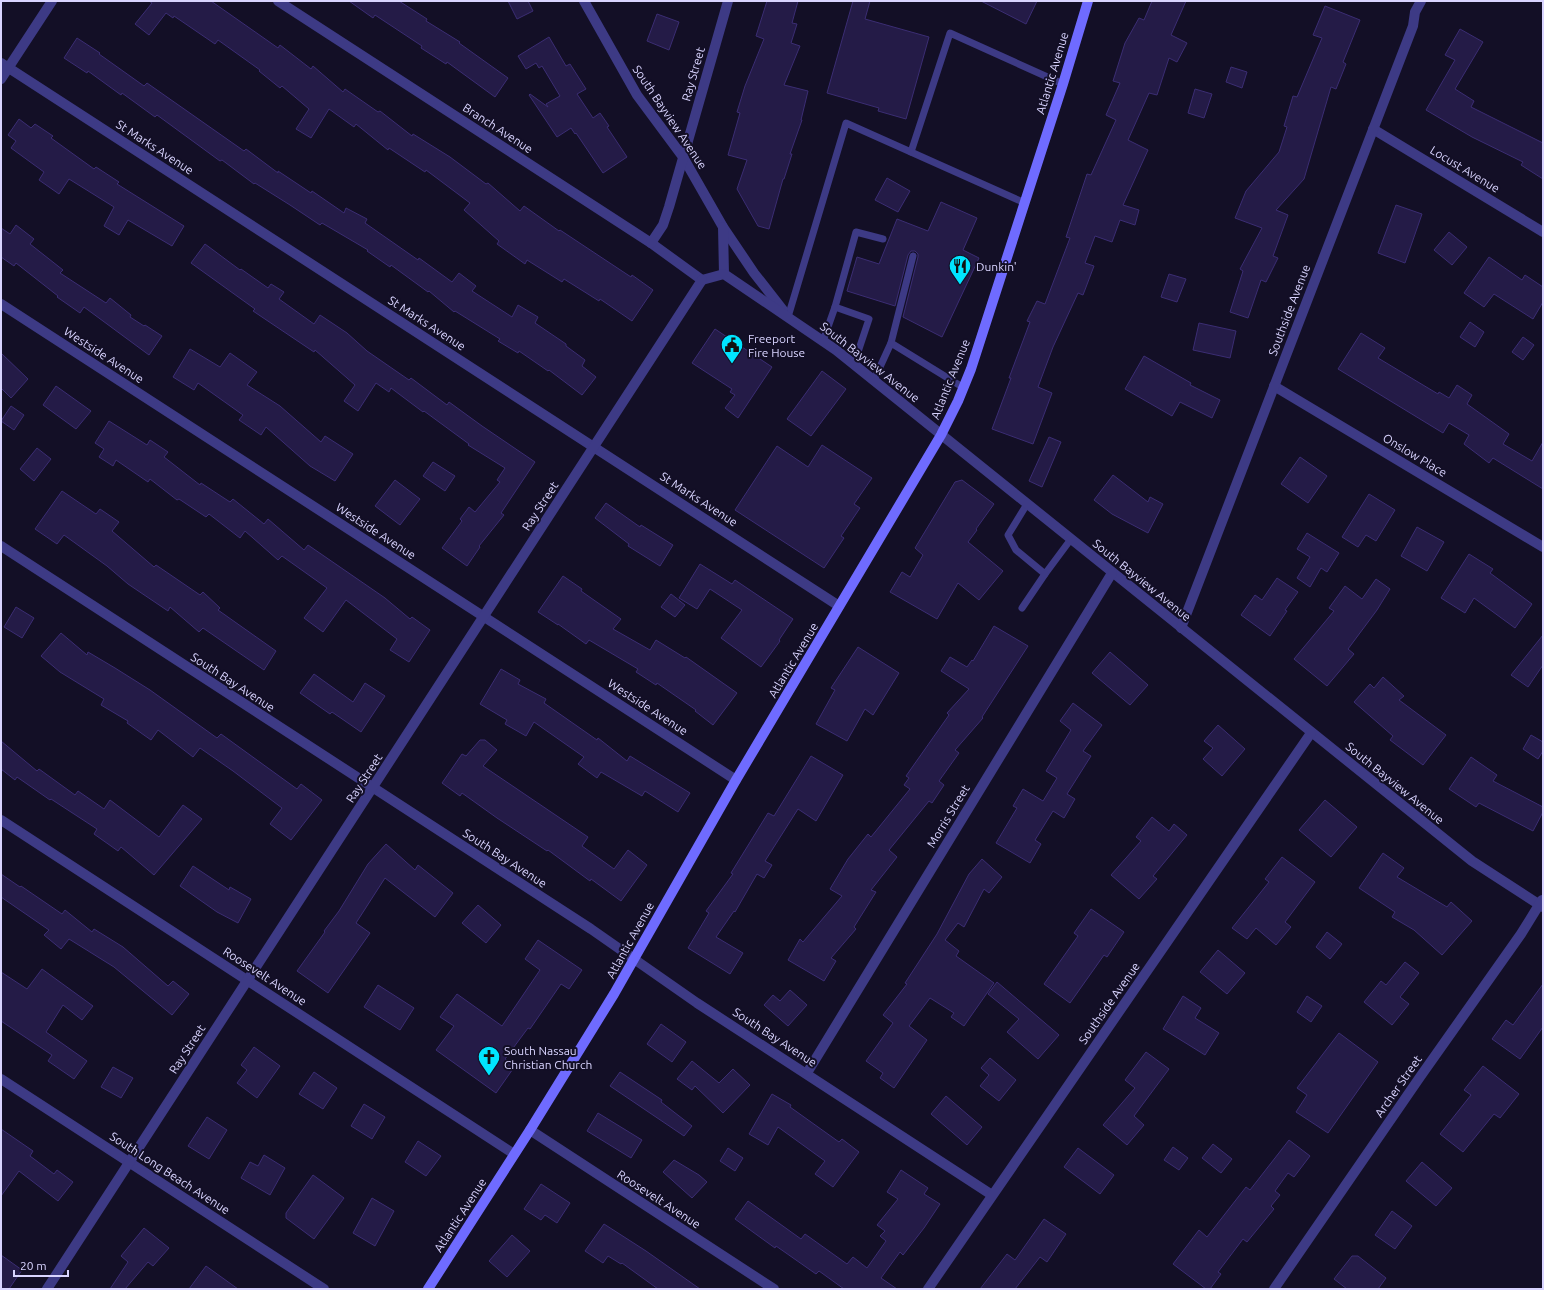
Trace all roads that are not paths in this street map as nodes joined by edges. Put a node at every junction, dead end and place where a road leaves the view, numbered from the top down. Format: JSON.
{"nodes":[{"id":1,"x":52,"y":1,"type":"edge"},
{"id":2,"x":278,"y":1,"type":"edge"},
{"id":3,"x":584,"y":1,"type":"edge"},
{"id":4,"x":728,"y":1,"type":"edge"},
{"id":5,"x":1088,"y":1,"type":"edge"},
{"id":6,"x":1421,"y":1,"type":"edge"},
{"id":7,"x":5,"y":65,"type":"edge"},
{"id":8,"x":1,"y":79,"type":"edge"},
{"id":9,"x":1063,"y":84,"type":"junction"},
{"id":10,"x":1373,"y":129,"type":"junction"},
{"id":11,"x":911,"y":152,"type":"junction"},
{"id":12,"x":683,"y":157,"type":"junction"},
{"id":13,"x":1025,"y":203,"type":"junction"},
{"id":14,"x":723,"y":227,"type":"junction"},
{"id":15,"x":1543,"y":232,"type":"edge"},
{"id":16,"x":883,"y":239,"type":"dead end"},
{"id":17,"x":651,"y":243,"type":"junction"},
{"id":18,"x":913,"y":256,"type":"dead end"},
{"id":19,"x":724,"y":274,"type":"junction"},
{"id":20,"x":702,"y":280,"type":"junction"},
{"id":21,"x":1,"y":304,"type":"edge"},
{"id":22,"x":835,"y":307,"type":"junction"},
{"id":23,"x":788,"y":317,"type":"junction"},
{"id":24,"x":823,"y":340,"type":"junction"},
{"id":25,"x":891,"y":343,"type":"junction"},
{"id":26,"x":854,"y":364,"type":"junction"},
{"id":27,"x":874,"y":380,"type":"junction"},
{"id":28,"x":1274,"y":386,"type":"junction"},
{"id":29,"x":964,"y":388,"type":"junction"},
{"id":30,"x":941,"y":435,"type":"junction"},
{"id":31,"x":594,"y":446,"type":"junction"},
{"id":32,"x":1027,"y":504,"type":"junction"},
{"id":33,"x":1071,"y":539,"type":"junction"},
{"id":34,"x":1,"y":546,"type":"edge"},
{"id":35,"x":1543,"y":547,"type":"edge"},
{"id":36,"x":1112,"y":573,"type":"junction"},
{"id":37,"x":1045,"y":574,"type":"junction"},
{"id":38,"x":840,"y":606,"type":"junction"},
{"id":39,"x":1022,"y":608,"type":"dead end"},
{"id":40,"x":484,"y":616,"type":"junction"},
{"id":41,"x":1182,"y":628,"type":"junction"},
{"id":42,"x":1311,"y":733,"type":"junction"},
{"id":43,"x":736,"y":780,"type":"junction"},
{"id":44,"x":373,"y":788,"type":"junction"},
{"id":45,"x":1,"y":820,"type":"edge"},
{"id":46,"x":1542,"y":903,"type":"edge"},
{"id":47,"x":634,"y":959,"type":"junction"},
{"id":48,"x":248,"y":980,"type":"junction"},
{"id":49,"x":807,"y":1073,"type":"junction"},
{"id":50,"x":1,"y":1079,"type":"edge"},
{"id":51,"x":530,"y":1130,"type":"junction"},
{"id":52,"x":514,"y":1154,"type":"junction"},
{"id":53,"x":129,"y":1162,"type":"junction"},
{"id":54,"x":992,"y":1195,"type":"junction"},
{"id":55,"x":47,"y":1289,"type":"edge"},
{"id":56,"x":324,"y":1289,"type":"edge"},
{"id":57,"x":428,"y":1289,"type":"edge"},
{"id":58,"x":774,"y":1289,"type":"edge"},
{"id":59,"x":928,"y":1289,"type":"edge"},
{"id":60,"x":1274,"y":1289,"type":"edge"}],
"edges":[{"from":1,"to":7,"type":"street"},
{"from":2,"to":17,"type":"street","name":"Branch Avenue"},
{"from":3,"to":12,"type":"street","name":"South Bayview Avenue"},
{"from":4,"to":12,"type":"street","name":"Ray Street"},
{"from":5,"to":9,"type":"main road","name":"Atlantic Avenue"},
{"from":6,"to":10,"type":"street","name":"Southside Avenue"},
{"from":7,"to":8,"type":"street"},
{"from":7,"to":31,"type":"street","name":"St Marks Avenue"},
{"from":9,"to":11,"type":"lane"},
{"from":9,"to":13,"type":"main road","name":"Atlantic Avenue"},
{"from":10,"to":15,"type":"street","name":"Locust Avenue"},
{"from":10,"to":28,"type":"street","name":"Southside Avenue"},
{"from":11,"to":13,"type":"lane"},
{"from":11,"to":23,"type":"lane"},
{"from":12,"to":14,"type":"street","name":"South Bayview Avenue"},
{"from":12,"to":17,"type":"street","name":"Ray Street"},
{"from":13,"to":29,"type":"main road","name":"Atlantic Avenue"},
{"from":14,"to":19,"type":"street","name":"South Bayview Avenue"},
{"from":14,"to":23,"type":"street"},
{"from":16,"to":22,"type":"lane"},
{"from":17,"to":20,"type":"street","name":"Branch Avenue"},
{"from":18,"to":25,"type":"lane"},
{"from":19,"to":20,"type":"street"},
{"from":19,"to":23,"type":"street","name":"South Bayview Avenue"},
{"from":20,"to":31,"type":"street","name":"Ray Street"},
{"from":21,"to":40,"type":"street","name":"Westside Avenue"},
{"from":22,"to":24,"type":"lane"},
{"from":22,"to":26,"type":"lane"},
{"from":23,"to":24,"type":"street","name":"South Bayview Avenue"},
{"from":24,"to":26,"type":"street","name":"South Bayview Avenue"},
{"from":25,"to":27,"type":"lane"},
{"from":25,"to":29,"type":"lane"},
{"from":26,"to":27,"type":"street","name":"South Bayview Avenue"},
{"from":27,"to":30,"type":"street","name":"South Bayview Avenue"},
{"from":28,"to":35,"type":"street","name":"Onslow Place"},
{"from":28,"to":41,"type":"street","name":"Southside Avenue"},
{"from":29,"to":30,"type":"main road","name":"Atlantic Avenue"},
{"from":30,"to":32,"type":"street","name":"South Bayview Avenue"},
{"from":30,"to":38,"type":"main road","name":"Atlantic Avenue"},
{"from":31,"to":38,"type":"street","name":"St Marks Avenue"},
{"from":31,"to":40,"type":"street","name":"Ray Street"},
{"from":32,"to":33,"type":"street","name":"South Bayview Avenue"},
{"from":32,"to":37,"type":"lane"},
{"from":33,"to":36,"type":"street","name":"South Bayview Avenue"},
{"from":33,"to":37,"type":"lane"},
{"from":34,"to":44,"type":"street","name":"South Bay Avenue"},
{"from":36,"to":41,"type":"street","name":"South Bayview Avenue"},
{"from":36,"to":49,"type":"street","name":"Morris Street"},
{"from":37,"to":39,"type":"lane"},
{"from":38,"to":43,"type":"main road","name":"Atlantic Avenue"},
{"from":40,"to":43,"type":"street","name":"Westside Avenue"},
{"from":40,"to":44,"type":"street","name":"Ray Street"},
{"from":41,"to":42,"type":"street","name":"South Bayview Avenue"},
{"from":42,"to":46,"type":"street","name":"South Bayview Avenue"},
{"from":42,"to":54,"type":"street","name":"Southside Avenue"},
{"from":43,"to":47,"type":"main road","name":"Atlantic Avenue"},
{"from":44,"to":47,"type":"street","name":"South Bay Avenue"},
{"from":44,"to":48,"type":"street","name":"Ray Street"},
{"from":45,"to":48,"type":"street","name":"Roosevelt Avenue"},
{"from":46,"to":60,"type":"street","name":"Archer Street"},
{"from":47,"to":49,"type":"street","name":"South Bay Avenue"},
{"from":47,"to":51,"type":"main road","name":"Atlantic Avenue"},
{"from":48,"to":52,"type":"street","name":"Roosevelt Avenue"},
{"from":48,"to":53,"type":"street","name":"Ray Street"},
{"from":49,"to":54,"type":"street","name":"South Bay Avenue"},
{"from":50,"to":53,"type":"street","name":"South Long Beach Avenue"},
{"from":51,"to":52,"type":"main road","name":"Atlantic Avenue"},
{"from":51,"to":58,"type":"street","name":"Roosevelt Avenue"},
{"from":52,"to":57,"type":"main road","name":"Atlantic Avenue"},
{"from":53,"to":55,"type":"street","name":"Ray Street"},
{"from":53,"to":56,"type":"street","name":"South Long Beach Avenue"},
{"from":54,"to":59,"type":"street","name":"Southside Avenue"}]}
